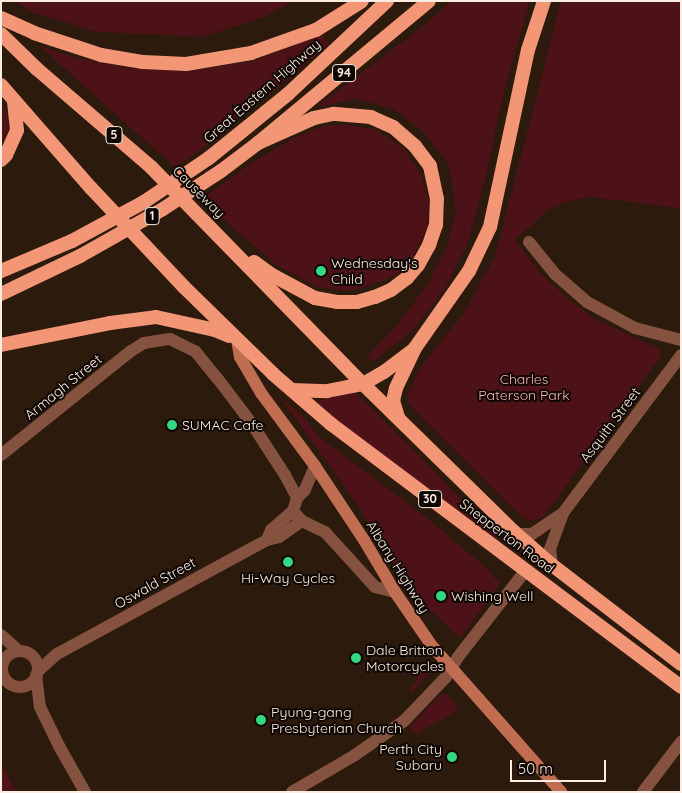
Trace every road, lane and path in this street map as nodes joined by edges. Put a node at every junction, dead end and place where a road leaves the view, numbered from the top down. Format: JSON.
{"nodes":[{"id":1,"x":362,"y":1,"type":"edge"},
{"id":2,"x":387,"y":1,"type":"edge"},
{"id":3,"x":429,"y":1,"type":"edge"},
{"id":4,"x":543,"y":2,"type":"edge"},
{"id":5,"x":1,"y":18,"type":"edge"},
{"id":6,"x":1,"y":34,"type":"edge"},
{"id":7,"x":1,"y":85,"type":"edge"},
{"id":8,"x":14,"y":100,"type":"junction"},
{"id":9,"x":258,"y":143,"type":"junction"},
{"id":10,"x":1,"y":160,"type":"edge"},
{"id":11,"x":223,"y":240,"type":"junction"},
{"id":12,"x":529,"y":242,"type":"dead end"},
{"id":13,"x":1,"y":271,"type":"edge"},
{"id":14,"x":1,"y":294,"type":"edge"},
{"id":15,"x":237,"y":340,"type":"junction"},
{"id":16,"x":681,"y":340,"type":"edge"},
{"id":17,"x":1,"y":345,"type":"edge"},
{"id":18,"x":415,"y":348,"type":"junction"},
{"id":19,"x":681,"y":355,"type":"edge"},
{"id":20,"x":362,"y":384,"type":"junction"},
{"id":21,"x":292,"y":390,"type":"junction"},
{"id":22,"x":399,"y":419,"type":"junction"},
{"id":23,"x":1,"y":455,"type":"edge"},
{"id":24,"x":315,"y":466,"type":"junction"},
{"id":25,"x":297,"y":498,"type":"junction"},
{"id":26,"x":293,"y":511,"type":"junction"},
{"id":27,"x":563,"y":513,"type":"junction"},
{"id":28,"x":302,"y":521,"type":"junction"},
{"id":29,"x":513,"y":531,"type":"junction"},
{"id":30,"x":267,"y":540,"type":"junction"},
{"id":31,"x":552,"y":565,"type":"junction"},
{"id":32,"x":526,"y":570,"type":"junction"},
{"id":33,"x":395,"y":592,"type":"junction"},
{"id":34,"x":1,"y":635,"type":"edge"},
{"id":35,"x":1,"y":648,"type":"edge"},
{"id":36,"x":24,"y":652,"type":"junction"},
{"id":37,"x":57,"y":654,"type":"junction"},
{"id":38,"x":681,"y":664,"type":"edge"},
{"id":39,"x":2,"y":668,"type":"edge"},
{"id":40,"x":452,"y":668,"type":"junction"},
{"id":41,"x":37,"y":673,"type":"junction"},
{"id":42,"x":10,"y":686,"type":"edge"},
{"id":43,"x":681,"y":687,"type":"edge"},
{"id":44,"x":40,"y":707,"type":"junction"},
{"id":45,"x":681,"y":742,"type":"edge"},
{"id":46,"x":86,"y":792,"type":"edge"},
{"id":47,"x":292,"y":792,"type":"edge"},
{"id":48,"x":561,"y":792,"type":"edge"},
{"id":49,"x":644,"y":792,"type":"edge"}],
"edges":[{"from":1,"to":5,"type":"highway"},
{"from":2,"to":13,"type":"highway","name":"Great Eastern Highway","number":"94","bridge":true},
{"from":3,"to":9,"type":"highway","number":"94"},
{"from":4,"to":18,"type":"highway"},
{"from":6,"to":11,"type":"highway","name":"Causeway","number":"5"},
{"from":7,"to":8,"type":"highway"},
{"from":8,"to":10,"type":"highway"},
{"from":8,"to":15,"type":"highway"},
{"from":9,"to":11,"type":"highway"},
{"from":9,"to":14,"type":"highway","number":"1","bridge":true},
{"from":11,"to":20,"type":"highway","name":"Causeway","number":"5"},
{"from":12,"to":16,"type":"street"},
{"from":15,"to":17,"type":"highway"},
{"from":15,"to":21,"type":"highway"},
{"from":15,"to":24,"type":"main road","name":"Albany Highway"},
{"from":18,"to":20,"type":"highway"},
{"from":18,"to":22,"type":"highway"},
{"from":19,"to":27,"type":"street","name":"Asquith Street"},
{"from":20,"to":21,"type":"highway"},
{"from":20,"to":22,"type":"highway","name":"Shepperton Road","number":"30"},
{"from":21,"to":32,"type":"highway","name":"Shepperton Road","number":"30"},
{"from":22,"to":29,"type":"highway","name":"Shepperton Road","number":"30"},
{"from":23,"to":25,"type":"street","name":"Armagh Street"},
{"from":24,"to":25,"type":"street"},
{"from":24,"to":33,"type":"main road","name":"Albany Highway"},
{"from":25,"to":26,"type":"street"},
{"from":26,"to":28,"type":"street"},
{"from":26,"to":30,"type":"street","name":"Oswald Street"},
{"from":27,"to":29,"type":"street","name":"Asquith Street"},
{"from":27,"to":31,"type":"street","name":"Asquith Street"},
{"from":28,"to":30,"type":"street","name":"Oswald Street"},
{"from":28,"to":33,"type":"street"},
{"from":29,"to":31,"type":"highway","name":"Shepperton Road","number":"30"},
{"from":30,"to":37,"type":"street","name":"Oswald Street"},
{"from":31,"to":38,"type":"highway","name":"Shepperton Road","number":"30"},
{"from":32,"to":40,"type":"street"},
{"from":32,"to":43,"type":"highway","name":"Shepperton Road","number":"30"},
{"from":33,"to":40,"type":"main road","name":"Albany Highway"},
{"from":34,"to":36,"type":"street"},
{"from":35,"to":39,"type":"street"},
{"from":36,"to":37,"type":"street"},
{"from":36,"to":39,"type":"street"},
{"from":36,"to":41,"type":"street"},
{"from":37,"to":41,"type":"street","name":"Oswald Street"},
{"from":39,"to":42,"type":"street"},
{"from":40,"to":47,"type":"street"},
{"from":40,"to":48,"type":"main road","name":"Albany Highway"},
{"from":41,"to":42,"type":"street"},
{"from":41,"to":44,"type":"street"},
{"from":42,"to":44,"type":"street"},
{"from":44,"to":46,"type":"street"},
{"from":45,"to":49,"type":"street"}]}
